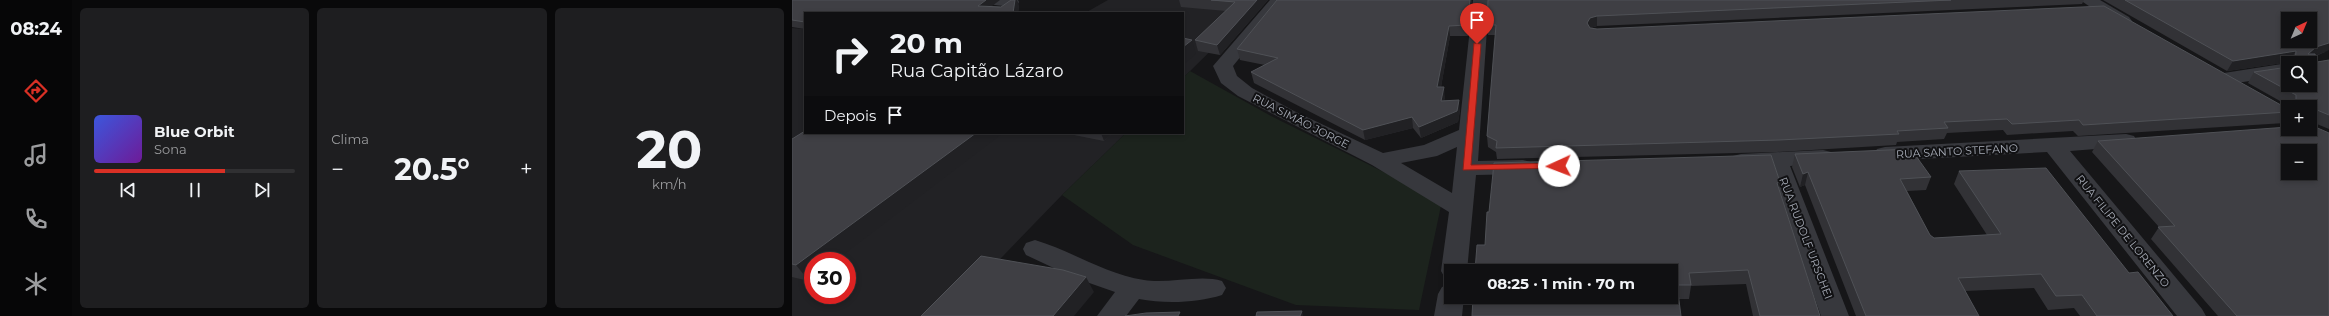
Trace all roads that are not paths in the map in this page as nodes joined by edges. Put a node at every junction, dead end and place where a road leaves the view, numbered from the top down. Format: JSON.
{"nodes":[{"id":1,"x":993,"y":0,"type":"edge"},
{"id":2,"x":1279,"y":0,"type":"edge"},
{"id":3,"x":1481,"y":0,"type":"edge"},
{"id":4,"x":1013,"y":1,"type":"edge"},
{"id":5,"x":2096,"y":4,"type":"edge"},
{"id":6,"x":2071,"y":10,"type":"edge"},
{"id":7,"x":994,"y":12,"type":"edge"},
{"id":8,"x":2137,"y":29,"type":"edge"},
{"id":9,"x":2281,"y":70,"type":"edge"},
{"id":10,"x":2250,"y":94,"type":"edge"},
{"id":11,"x":1470,"y":133,"type":"junction"},
{"id":12,"x":2147,"y":140,"type":"edge"},
{"id":13,"x":2054,"y":146,"type":"junction"},
{"id":14,"x":1864,"y":156,"type":"edge"},
{"id":15,"x":1840,"y":157,"type":"edge"},
{"id":16,"x":1380,"y":160,"type":"junction"},
{"id":17,"x":1777,"y":160,"type":"junction"},
{"id":18,"x":1721,"y":161,"type":"edge"},
{"id":19,"x":1546,"y":166,"type":"edge"},
{"id":20,"x":1466,"y":168,"type":"junction"},
{"id":21,"x":1461,"y":209,"type":"junction"},
{"id":22,"x":1035,"y":249,"type":"dead end"},
{"id":23,"x":1455,"y":264,"type":"edge"},
{"id":24,"x":1133,"y":288,"type":"junction"},
{"id":25,"x":1213,"y":288,"type":"dead end"},
{"id":26,"x":1450,"y":304,"type":"edge"},
{"id":27,"x":1110,"y":316,"type":"edge"},
{"id":28,"x":1448,"y":316,"type":"edge"},
{"id":29,"x":1835,"y":316,"type":"edge"},
{"id":30,"x":2192,"y":316,"type":"edge"}],
"edges":[{"from":1,"to":4,"type":"street"},
{"from":2,"to":16,"type":"street","name":"RUA SIMÃO JORGE"},
{"from":3,"to":11,"type":"street"},
{"from":4,"to":7,"type":"street"},
{"from":5,"to":6,"type":"street"},
{"from":5,"to":8,"type":"street"},
{"from":9,"to":10,"type":"street"},
{"from":11,"to":16,"type":"street"},
{"from":11,"to":20,"type":"street"},
{"from":12,"to":13,"type":"street","name":"RUA SANTO STEFANO"},
{"from":13,"to":14,"type":"street","name":"RUA SANTO STEFANO"},
{"from":13,"to":30,"type":"street","name":"RUA FILIPE DE LORENZO"},
{"from":15,"to":17,"type":"street"},
{"from":16,"to":21,"type":"street","name":"RUA SIMÃO JORGE"},
{"from":17,"to":18,"type":"street"},
{"from":17,"to":29,"type":"street","name":"RUA RUDOLF URSCHEI"},
{"from":19,"to":20,"type":"street"},
{"from":20,"to":21,"type":"street"},
{"from":21,"to":23,"type":"street"},
{"from":22,"to":24,"type":"street"},
{"from":24,"to":25,"type":"street"},
{"from":24,"to":27,"type":"street"},
{"from":26,"to":28,"type":"street"}]}
